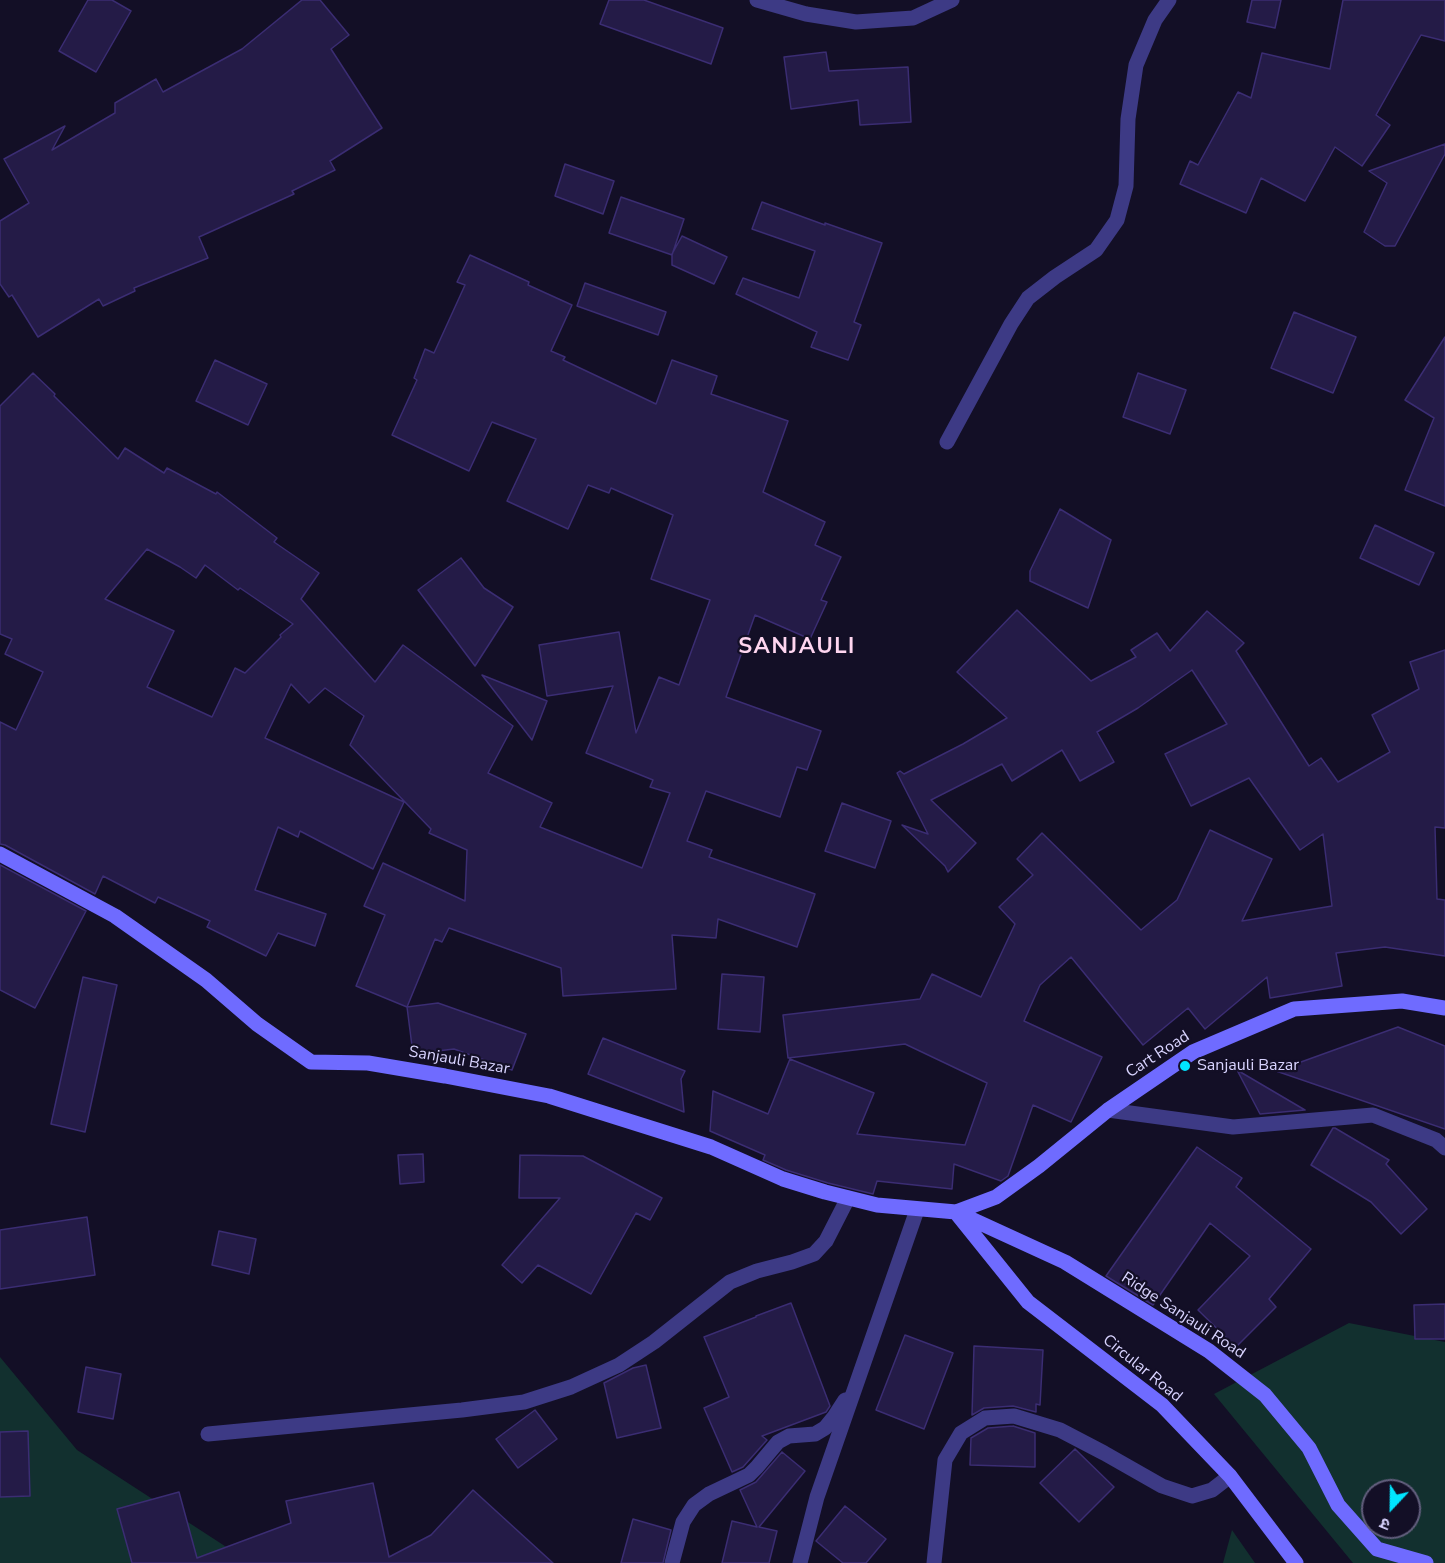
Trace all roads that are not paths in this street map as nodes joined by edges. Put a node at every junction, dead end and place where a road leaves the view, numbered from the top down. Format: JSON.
{"nodes":[{"id":1,"x":757,"y":0,"type":"edge"},
{"id":2,"x":952,"y":0,"type":"edge"},
{"id":3,"x":1168,"y":0,"type":"edge"},
{"id":4,"x":946,"y":442,"type":"dead end"},
{"id":5,"x":0,"y":854,"type":"edge"},
{"id":6,"x":1445,"y":1008,"type":"edge"},
{"id":7,"x":1108,"y":1110,"type":"junction"},
{"id":8,"x":1445,"y":1148,"type":"edge"},
{"id":9,"x":848,"y":1198,"type":"junction"},
{"id":10,"x":917,"y":1210,"type":"junction"},
{"id":11,"x":956,"y":1212,"type":"junction"},
{"id":12,"x":859,"y":1377,"type":"junction"},
{"id":13,"x":208,"y":1434,"type":"dead end"},
{"id":14,"x":1230,"y":1476,"type":"junction"},
{"id":15,"x":672,"y":1563,"type":"edge"},
{"id":16,"x":800,"y":1563,"type":"edge"},
{"id":17,"x":934,"y":1563,"type":"edge"},
{"id":18,"x":1296,"y":1563,"type":"edge"},
{"id":19,"x":1426,"y":1563,"type":"edge"}],
"edges":[{"from":1,"to":2,"type":"street"},
{"from":3,"to":4,"type":"street"},
{"from":5,"to":9,"type":"main road","name":"Sanjauli Bazar"},
{"from":6,"to":7,"type":"main road","name":"Cart Road"},
{"from":7,"to":8,"type":"street"},
{"from":7,"to":11,"type":"main road","name":"Cart Road"},
{"from":9,"to":10,"type":"main road","name":"Sanjauli Bazar"},
{"from":9,"to":13,"type":"street"},
{"from":10,"to":11,"type":"main road","name":"Sanjauli Bazar"},
{"from":10,"to":12,"type":"street"},
{"from":11,"to":14,"type":"main road","name":"Circular Road"},
{"from":11,"to":19,"type":"main road","name":"Ridge Sanjauli Road"},
{"from":12,"to":15,"type":"street"},
{"from":12,"to":16,"type":"street"},
{"from":14,"to":17,"type":"street"},
{"from":14,"to":18,"type":"main road","name":"Circular Road"}]}
